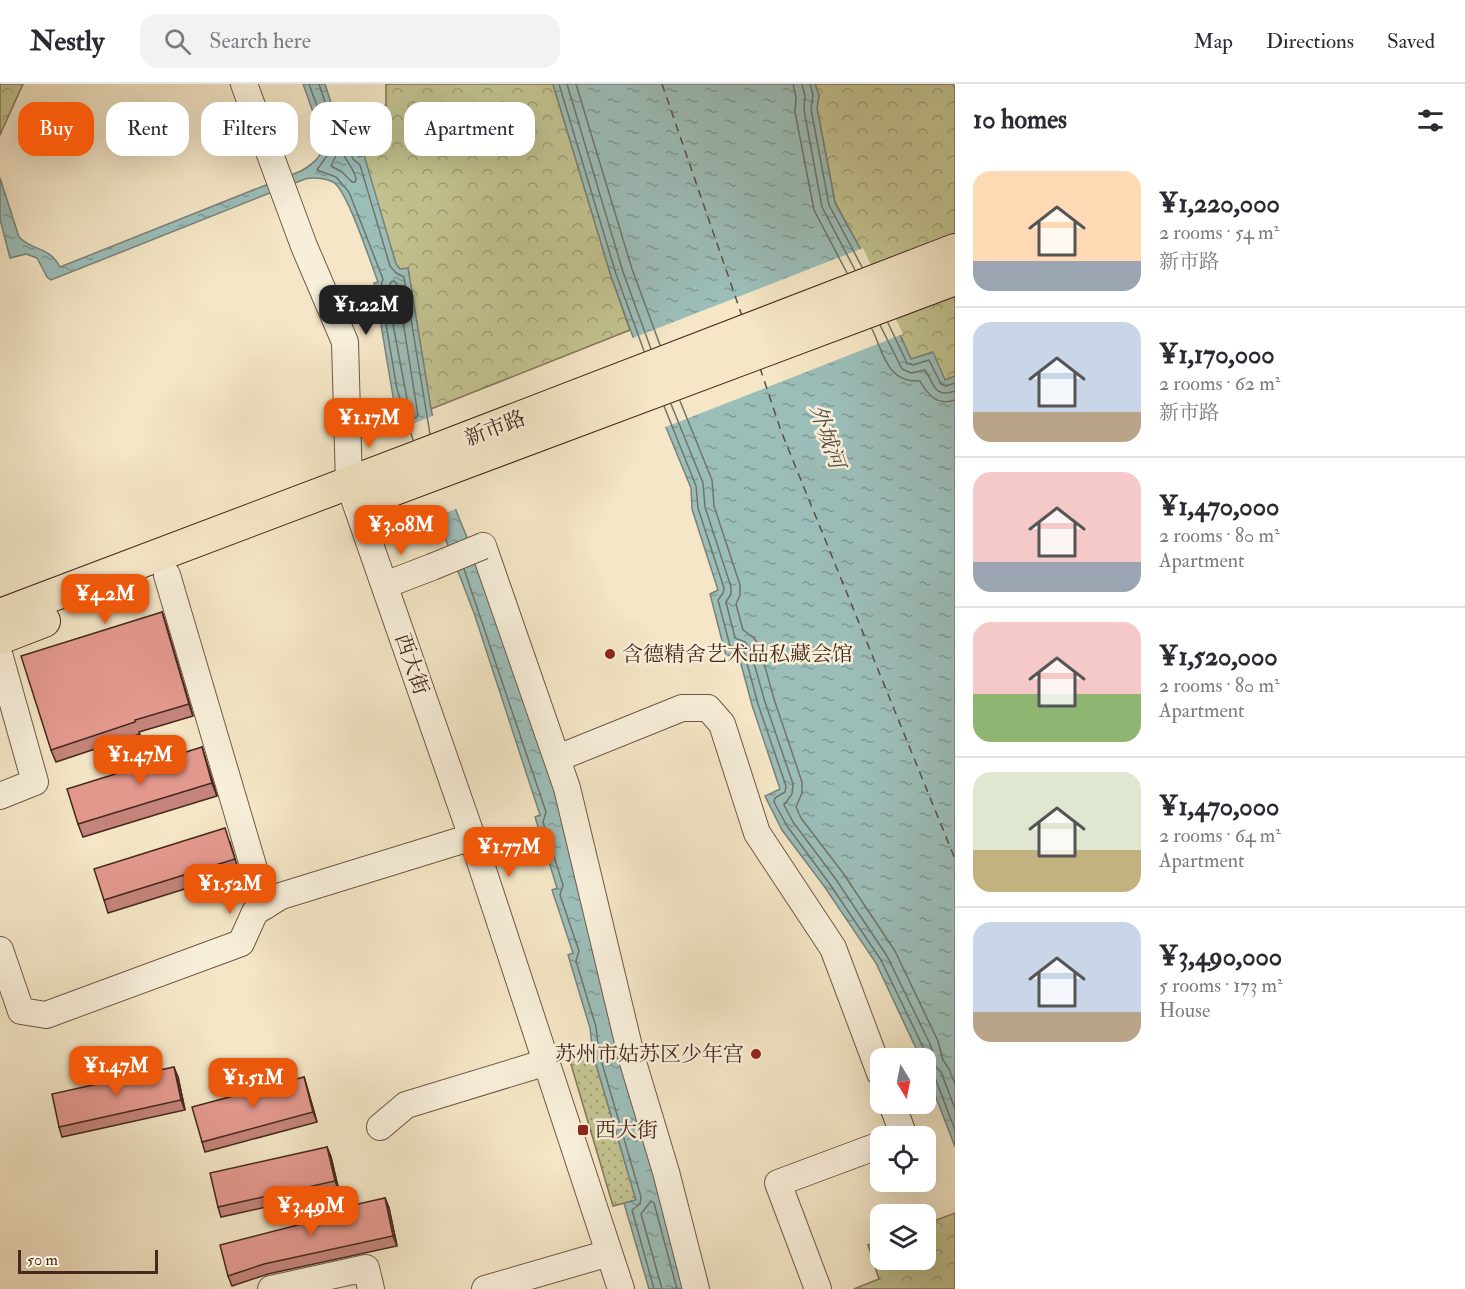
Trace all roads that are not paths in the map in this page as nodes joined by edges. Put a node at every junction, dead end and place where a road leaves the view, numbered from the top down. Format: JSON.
{"nodes":[{"id":1,"x":244,"y":84,"type":"edge"},
{"id":2,"x":955,"y":250,"type":"edge"},
{"id":3,"x":955,"y":279,"type":"edge"},
{"id":4,"x":410,"y":472,"type":"junction"},
{"id":5,"x":353,"y":493,"type":"junction"},
{"id":6,"x":167,"y":575,"type":"junction"},
{"id":7,"x":385,"y":585,"type":"junction"},
{"id":8,"x":0,"y":615,"type":"edge"},
{"id":9,"x":0,"y":638,"type":"edge"},
{"id":10,"x":0,"y":657,"type":"edge"},
{"id":11,"x":558,"y":758,"type":"junction"},
{"id":12,"x":0,"y":796,"type":"edge"},
{"id":13,"x":472,"y":837,"type":"junction"},
{"id":14,"x":265,"y":906,"type":"junction"},
{"id":15,"x":0,"y":950,"type":"edge"},
{"id":16,"x":871,"y":1048,"type":"edge"},
{"id":17,"x":547,"y":1062,"type":"junction"},
{"id":18,"x":380,"y":1127,"type":"dead end"},
{"id":19,"x":870,"y":1149,"type":"edge"},
{"id":20,"x":609,"y":1253,"type":"junction"},
{"id":21,"x":271,"y":1289,"type":"edge"},
{"id":22,"x":371,"y":1289,"type":"edge"},
{"id":23,"x":485,"y":1289,"type":"edge"},
{"id":24,"x":621,"y":1289,"type":"edge"},
{"id":25,"x":696,"y":1289,"type":"edge"},
{"id":26,"x":818,"y":1289,"type":"edge"}],
"edges":[{"from":1,"to":5,"type":"street","name":"西大街"},
{"from":2,"to":4,"type":"main road","name":"新市路"},
{"from":3,"to":4,"type":"main road","name":"新市路"},
{"from":4,"to":5,"type":"main road","name":"新市路"},
{"from":5,"to":6,"type":"main road","name":"新市路"},
{"from":5,"to":7,"type":"street","name":"西大街"},
{"from":5,"to":8,"type":"main road","name":"新市路"},
{"from":6,"to":9,"type":"main road","name":"新市路"},
{"from":6,"to":14,"type":"street"},
{"from":7,"to":11,"type":"street","bridge":true},
{"from":7,"to":13,"type":"street","name":"西大街"},
{"from":10,"to":12,"type":"street"},
{"from":11,"to":16,"type":"street"},
{"from":11,"to":25,"type":"street"},
{"from":13,"to":14,"type":"street"},
{"from":13,"to":17,"type":"street","name":"西大街"},
{"from":14,"to":15,"type":"street"},
{"from":17,"to":18,"type":"street"},
{"from":17,"to":20,"type":"street","name":"西大街"},
{"from":19,"to":26,"type":"street"},
{"from":20,"to":23,"type":"street"},
{"from":20,"to":24,"type":"street","name":"西大街"},
{"from":21,"to":22,"type":"street"}]}
